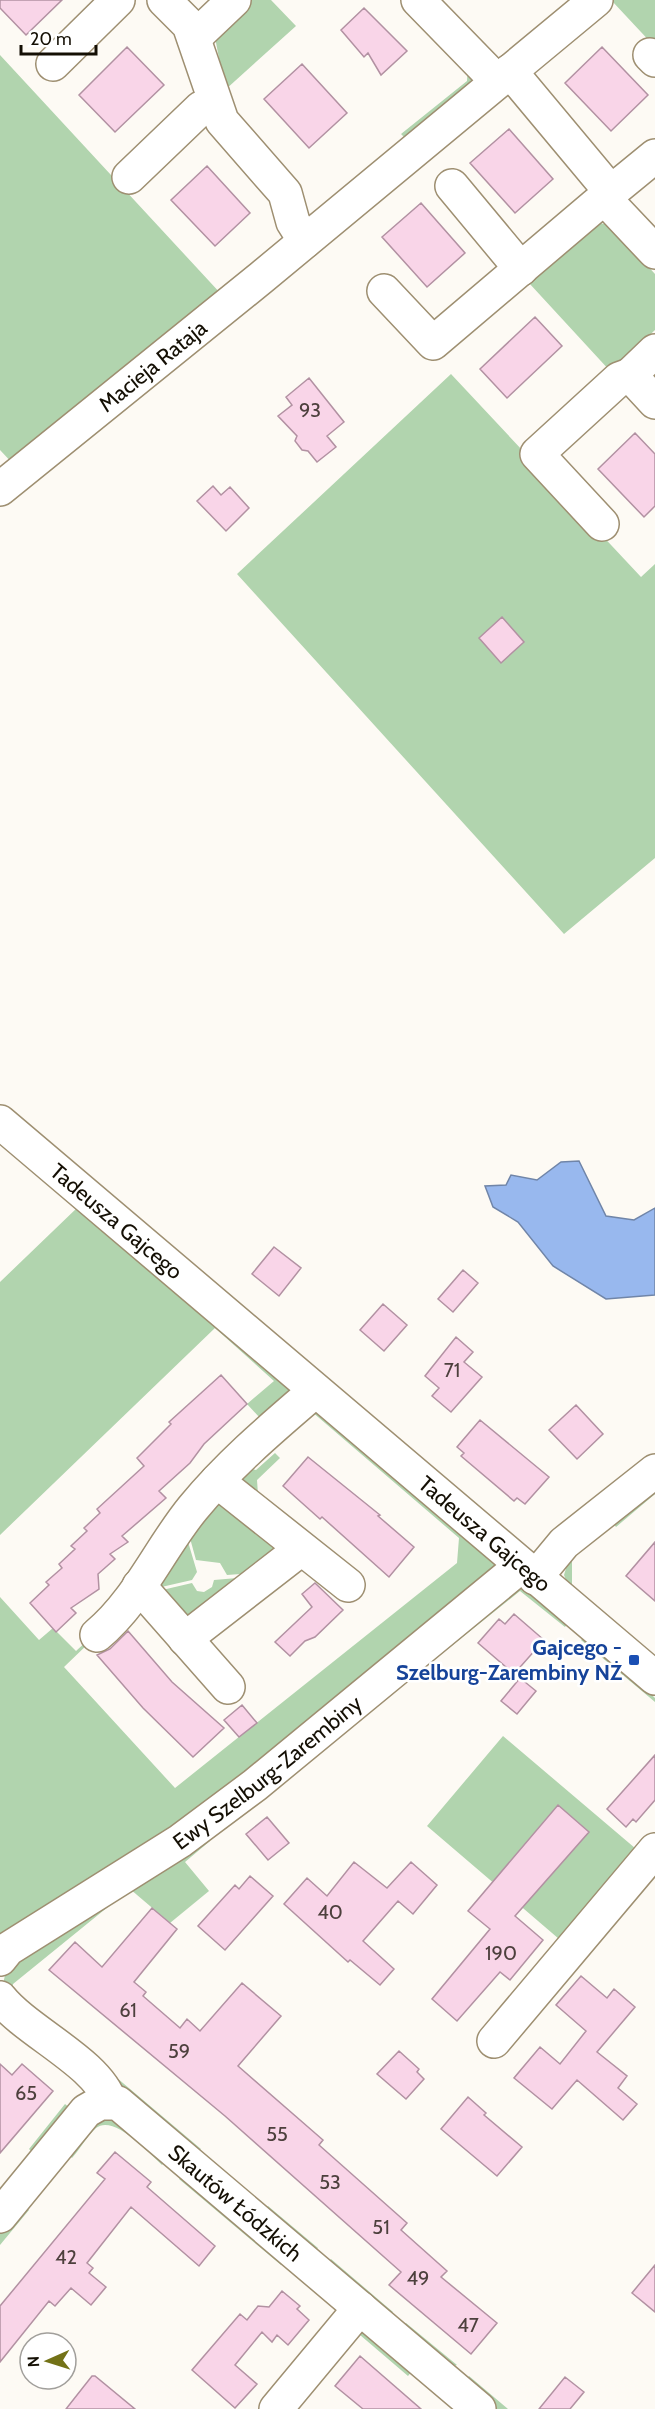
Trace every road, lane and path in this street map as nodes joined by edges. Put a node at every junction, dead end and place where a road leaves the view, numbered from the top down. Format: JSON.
{"nodes":[{"id":1,"x":118,"y":0,"type":"edge"},
{"id":2,"x":164,"y":0,"type":"edge"},
{"id":3,"x":234,"y":0,"type":"edge"},
{"id":4,"x":418,"y":0,"type":"edge"},
{"id":5,"x":596,"y":0,"type":"edge"},
{"id":6,"x":194,"y":38,"type":"junction"},
{"id":7,"x":53,"y":64,"type":"dead end"},
{"id":8,"x":503,"y":76,"type":"junction"},
{"id":9,"x":214,"y":104,"type":"junction"},
{"id":10,"x":655,"y":156,"type":"edge"},
{"id":11,"x":129,"y":177,"type":"dead end"},
{"id":12,"x":452,"y":186,"type":"dead end"},
{"id":13,"x":608,"y":195,"type":"junction"},
{"id":14,"x":305,"y":241,"type":"junction"},
{"id":15,"x":655,"y":252,"type":"edge"},
{"id":16,"x":521,"y":269,"type":"junction"},
{"id":17,"x":384,"y":291,"type":"dead end"},
{"id":18,"x":655,"y":351,"type":"edge"},
{"id":19,"x":630,"y":375,"type":"junction"},
{"id":20,"x":655,"y":402,"type":"edge"},
{"id":21,"x":0,"y":489,"type":"edge"},
{"id":22,"x":602,"y":524,"type":"dead end"},
{"id":23,"x":0,"y":1122,"type":"edge"},
{"id":24,"x":315,"y":1391,"type":"junction"},
{"id":25,"x":655,"y":1471,"type":"edge"},
{"id":26,"x":217,"y":1481,"type":"junction"},
{"id":27,"x":301,"y":1549,"type":"junction"},
{"id":28,"x":528,"y":1572,"type":"junction"},
{"id":29,"x":348,"y":1585,"type":"dead end"},
{"id":30,"x":139,"y":1586,"type":"junction"},
{"id":31,"x":97,"y":1635,"type":"dead end"},
{"id":32,"x":185,"y":1639,"type":"junction"},
{"id":33,"x":655,"y":1678,"type":"edge"},
{"id":34,"x":228,"y":1687,"type":"dead end"},
{"id":35,"x":655,"y":1850,"type":"edge"},
{"id":36,"x":0,"y":1959,"type":"edge"},
{"id":37,"x":0,"y":1998,"type":"edge"},
{"id":38,"x":494,"y":2041,"type":"dead end"},
{"id":39,"x":110,"y":2102,"type":"junction"},
{"id":40,"x":0,"y":2216,"type":"edge"},
{"id":41,"x":360,"y":2308,"type":"junction"},
{"id":42,"x":276,"y":2409,"type":"edge"},
{"id":43,"x":479,"y":2409,"type":"edge"}],
"edges":[{"from":1,"to":7,"type":"street"},
{"from":2,"to":6,"type":"street"},
{"from":3,"to":6,"type":"street"},
{"from":4,"to":8,"type":"street"},
{"from":5,"to":8,"type":"street","name":"Macieja Rataja"},
{"from":6,"to":9,"type":"street"},
{"from":8,"to":13,"type":"street"},
{"from":8,"to":14,"type":"street","name":"Macieja Rataja"},
{"from":9,"to":11,"type":"street"},
{"from":9,"to":14,"type":"street"},
{"from":10,"to":13,"type":"street"},
{"from":12,"to":16,"type":"street"},
{"from":13,"to":15,"type":"street"},
{"from":13,"to":16,"type":"street"},
{"from":14,"to":21,"type":"street","name":"Macieja Rataja"},
{"from":16,"to":17,"type":"street"},
{"from":18,"to":19,"type":"street"},
{"from":19,"to":20,"type":"street"},
{"from":19,"to":22,"type":"street"},
{"from":23,"to":24,"type":"street","name":"Tadeusza Gajcego"},
{"from":24,"to":26,"type":"street"},
{"from":24,"to":28,"type":"street","name":"Tadeusza Gajcego"},
{"from":25,"to":28,"type":"street","name":"Ewy Szelburg-Zarembiny"},
{"from":26,"to":27,"type":"street"},
{"from":26,"to":30,"type":"street"},
{"from":27,"to":29,"type":"street"},
{"from":27,"to":32,"type":"street"},
{"from":28,"to":33,"type":"street","name":"Tadeusza Gajcego"},
{"from":28,"to":36,"type":"street","name":"Ewy Szelburg-Zarembiny"},
{"from":30,"to":31,"type":"street"},
{"from":30,"to":32,"type":"street"},
{"from":32,"to":34,"type":"street"},
{"from":35,"to":38,"type":"street"},
{"from":37,"to":39,"type":"street","name":"Skautów Łódzkich"},
{"from":39,"to":40,"type":"street"},
{"from":39,"to":41,"type":"street","name":"Skautów Łódzkich"},
{"from":41,"to":42,"type":"street"},
{"from":41,"to":43,"type":"street","name":"Skautów Łódzkich"}]}
